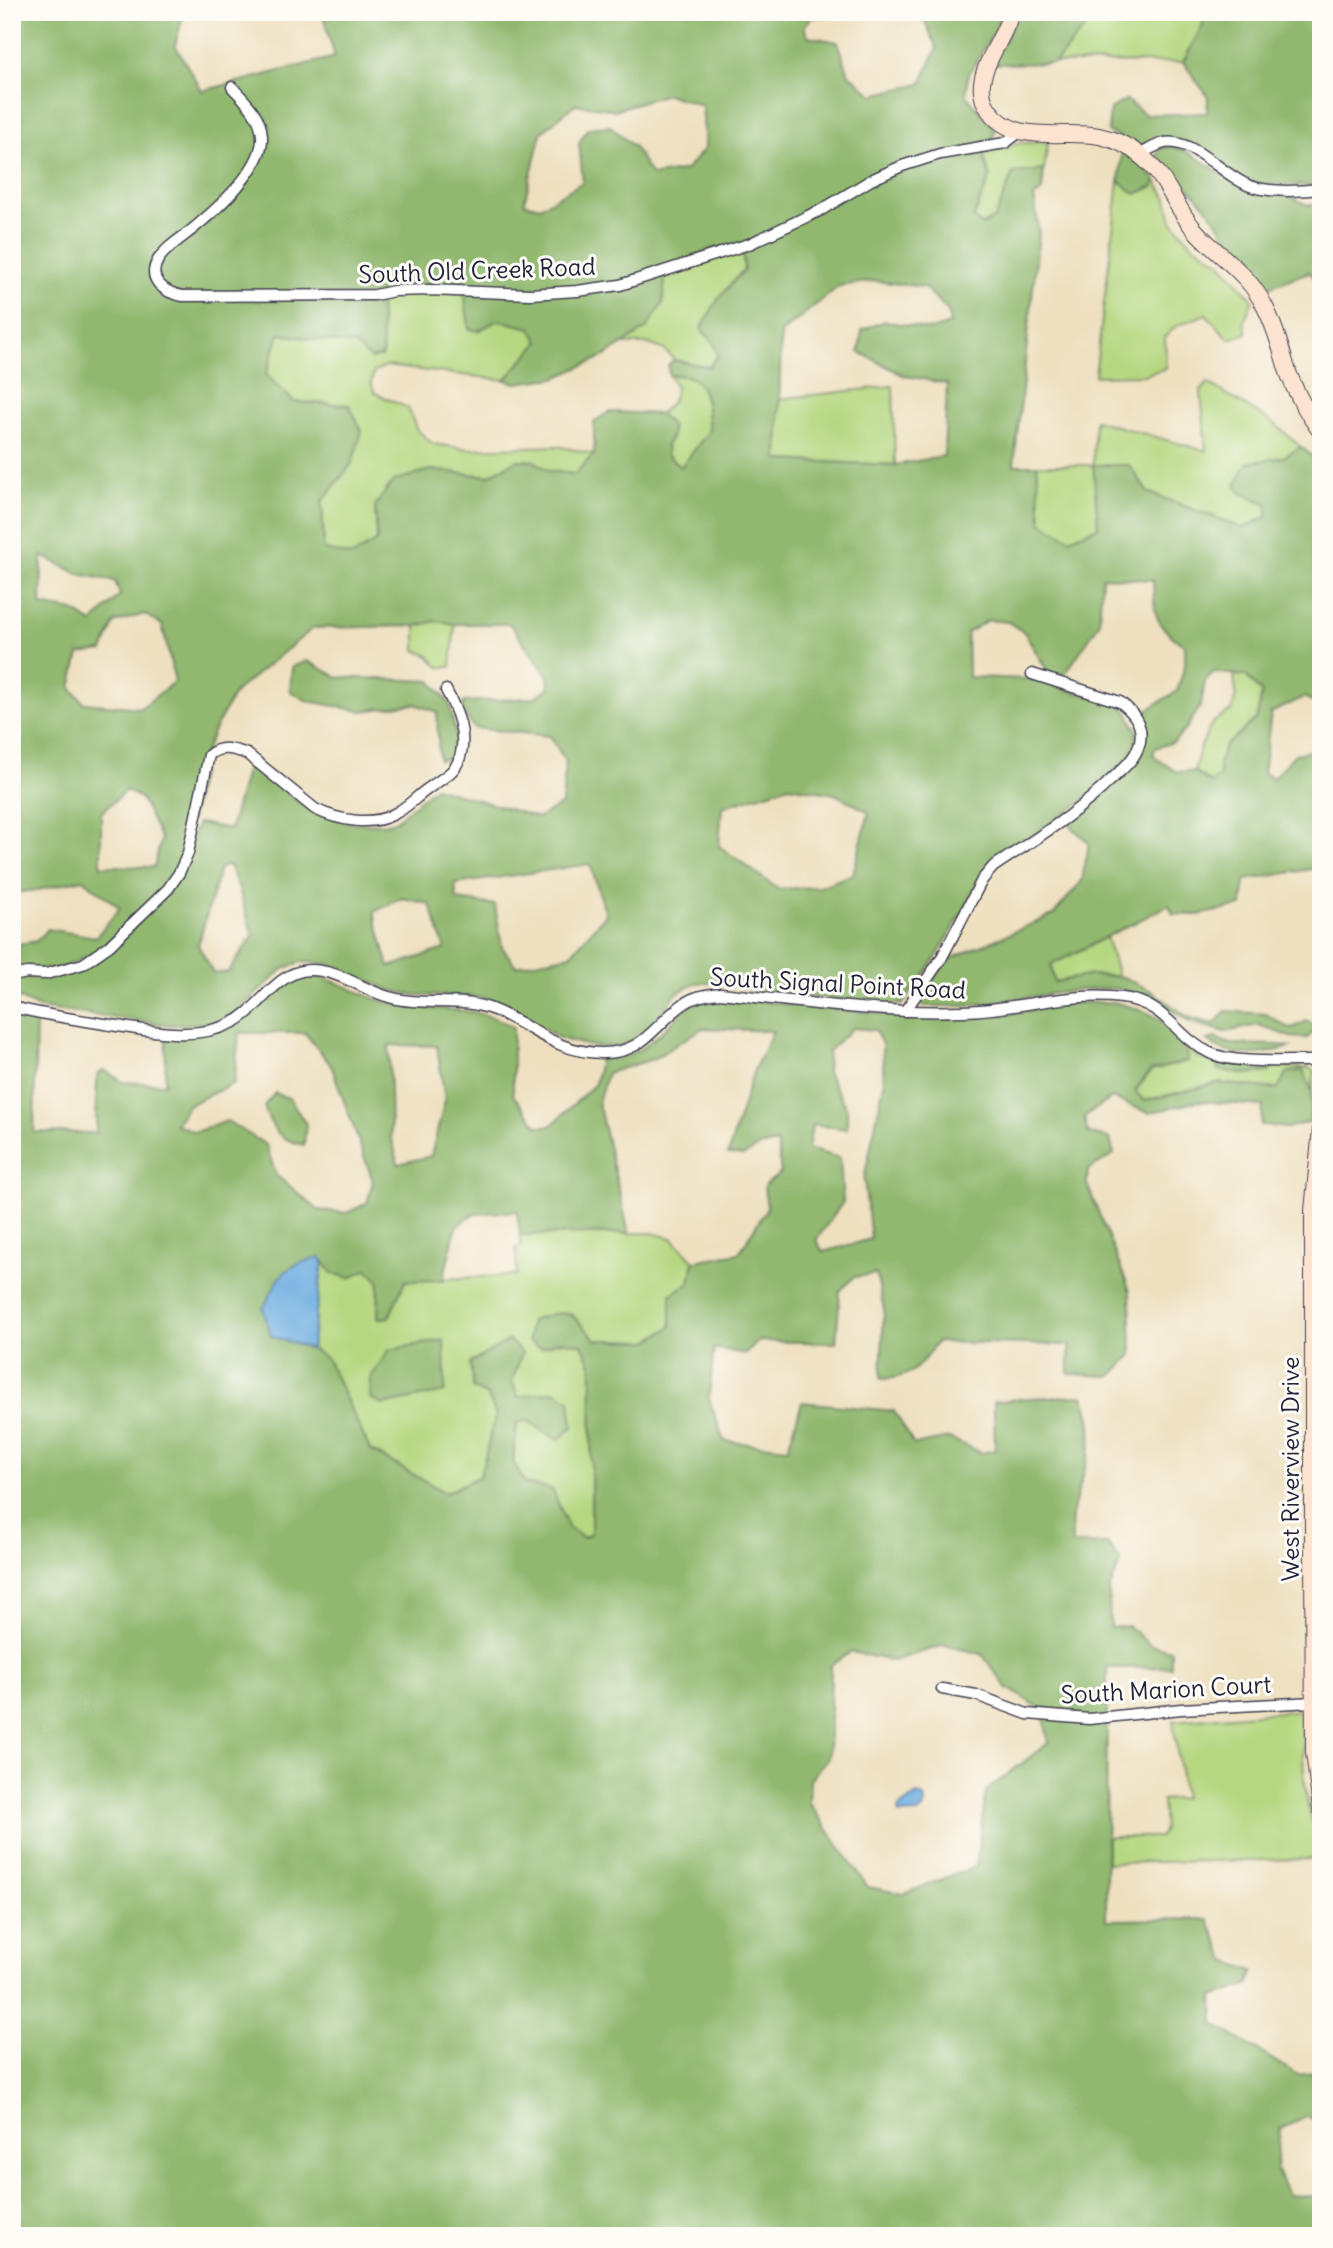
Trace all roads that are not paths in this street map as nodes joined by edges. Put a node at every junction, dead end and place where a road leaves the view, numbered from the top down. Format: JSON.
{"nodes":[{"id":1,"x":1011,"y":12,"type":"edge"},
{"id":2,"x":232,"y":87,"type":"dead end"},
{"id":3,"x":1021,"y":131,"type":"junction"},
{"id":4,"x":1139,"y":155,"type":"junction"},
{"id":5,"x":1321,"y":189,"type":"edge"},
{"id":6,"x":1321,"y":432,"type":"edge"},
{"id":7,"x":1032,"y":674,"type":"dead end"},
{"id":8,"x":446,"y":691,"type":"dead end"},
{"id":9,"x":12,"y":976,"type":"edge"},
{"id":10,"x":12,"y":1006,"type":"edge"},
{"id":11,"x":905,"y":1011,"type":"junction"},
{"id":12,"x":1321,"y":1061,"type":"edge"},
{"id":13,"x":1321,"y":1129,"type":"edge"},
{"id":14,"x":942,"y":1689,"type":"dead end"},
{"id":15,"x":1312,"y":1702,"type":"junction"},
{"id":16,"x":1321,"y":1809,"type":"edge"}],
"edges":[{"from":1,"to":3,"type":"street"},
{"from":2,"to":3,"type":"street","name":"South Old Creek Road"},
{"from":3,"to":4,"type":"street"},
{"from":4,"to":5,"type":"street"},
{"from":4,"to":6,"type":"street"},
{"from":7,"to":11,"type":"street"},
{"from":8,"to":9,"type":"street"},
{"from":10,"to":11,"type":"street","name":"South Signal Point Road"},
{"from":11,"to":12,"type":"street","name":"South Signal Point Road"},
{"from":13,"to":15,"type":"street","name":"West Riverview Drive"},
{"from":14,"to":15,"type":"street","name":"South Marion Court"},
{"from":15,"to":16,"type":"street","name":"West Riverview Drive"}]}
